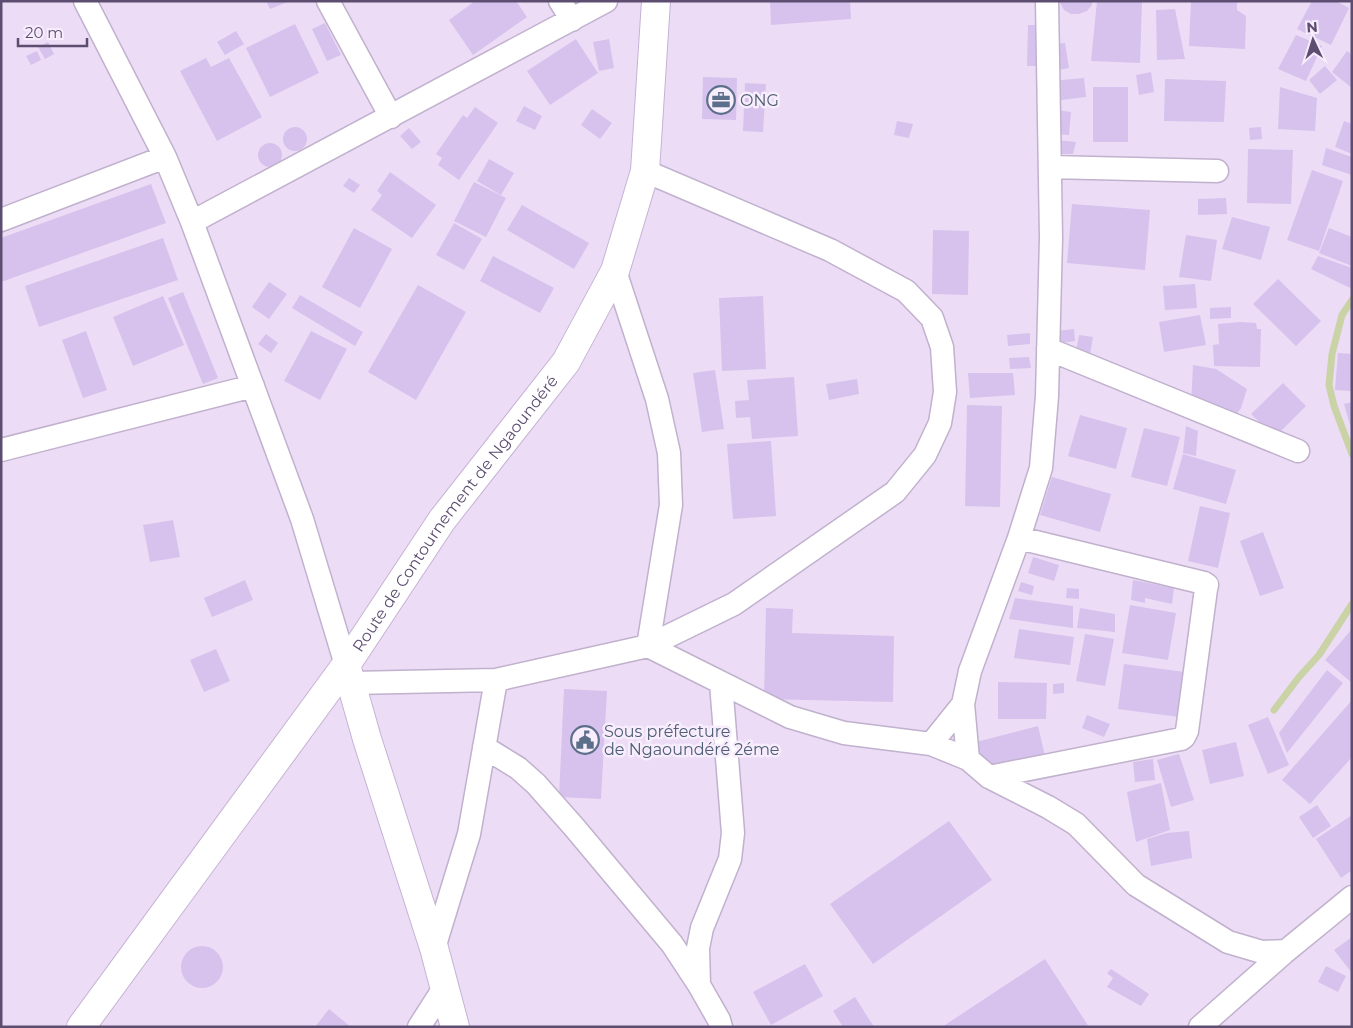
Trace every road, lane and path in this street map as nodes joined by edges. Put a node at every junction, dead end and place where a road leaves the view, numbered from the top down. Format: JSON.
{"nodes":[{"id":1,"x":85,"y":1,"type":"edge"},
{"id":2,"x":328,"y":1,"type":"edge"},
{"id":3,"x":606,"y":1,"type":"edge"},
{"id":4,"x":656,"y":1,"type":"edge"},
{"id":5,"x":1046,"y":1,"type":"edge"},
{"id":6,"x":566,"y":10,"type":"edge"},
{"id":7,"x":391,"y":117,"type":"junction"},
{"id":8,"x":165,"y":157,"type":"junction"},
{"id":9,"x":1050,"y":167,"type":"junction"},
{"id":10,"x":644,"y":171,"type":"junction"},
{"id":11,"x":1217,"y":171,"type":"dead end"},
{"id":12,"x":1,"y":220,"type":"edge"},
{"id":13,"x":192,"y":222,"type":"junction"},
{"id":14,"x":615,"y":271,"type":"junction"},
{"id":15,"x":1048,"y":349,"type":"junction"},
{"id":16,"x":253,"y":386,"type":"junction"},
{"id":17,"x":1,"y":450,"type":"edge"},
{"id":18,"x":1298,"y":451,"type":"dead end"},
{"id":19,"x":1020,"y":538,"type":"junction"},
{"id":20,"x":648,"y":646,"type":"junction"},
{"id":21,"x":349,"y":674,"type":"junction"},
{"id":22,"x":496,"y":680,"type":"junction"},
{"id":23,"x":721,"y":682,"type":"junction"},
{"id":24,"x":963,"y":704,"type":"junction"},
{"id":25,"x":931,"y":744,"type":"junction"},
{"id":26,"x":484,"y":747,"type":"junction"},
{"id":27,"x":968,"y":759,"type":"junction"},
{"id":28,"x":989,"y":777,"type":"junction"},
{"id":29,"x":1352,"y":897,"type":"edge"},
{"id":30,"x":434,"y":948,"type":"junction"},
{"id":31,"x":1286,"y":951,"type":"junction"},
{"id":32,"x":699,"y":986,"type":"junction"},
{"id":33,"x":444,"y":988,"type":"junction"},
{"id":34,"x":80,"y":1027,"type":"edge"},
{"id":35,"x":419,"y":1027,"type":"edge"},
{"id":36,"x":455,"y":1027,"type":"edge"},
{"id":37,"x":721,"y":1027,"type":"edge"},
{"id":38,"x":1200,"y":1027,"type":"edge"}],
"edges":[{"from":1,"to":8,"type":"street"},
{"from":2,"to":7,"type":"street"},
{"from":3,"to":6,"type":"street"},
{"from":4,"to":10,"type":"street","name":"Route de Contournement de Ngaoundéré"},
{"from":5,"to":9,"type":"street"},
{"from":6,"to":7,"type":"street"},
{"from":7,"to":13,"type":"street"},
{"from":8,"to":12,"type":"street"},
{"from":8,"to":13,"type":"street"},
{"from":9,"to":11,"type":"street"},
{"from":9,"to":15,"type":"street"},
{"from":10,"to":14,"type":"street","name":"Route de Contournement de Ngaoundéré"},
{"from":10,"to":20,"type":"street"},
{"from":13,"to":16,"type":"street"},
{"from":14,"to":20,"type":"street"},
{"from":14,"to":21,"type":"street","name":"Route de Contournement de Ngaoundéré"},
{"from":15,"to":18,"type":"street"},
{"from":15,"to":19,"type":"street"},
{"from":16,"to":17,"type":"street"},
{"from":16,"to":21,"type":"street"},
{"from":19,"to":24,"type":"street"},
{"from":19,"to":28,"type":"street"},
{"from":20,"to":22,"type":"street"},
{"from":20,"to":23,"type":"street"},
{"from":21,"to":22,"type":"street"},
{"from":21,"to":30,"type":"street"},
{"from":21,"to":34,"type":"street","name":"Route de Contournement de Ngaoundéré"},
{"from":22,"to":26,"type":"street"},
{"from":23,"to":25,"type":"street"},
{"from":23,"to":32,"type":"street"},
{"from":24,"to":25,"type":"street"},
{"from":24,"to":27,"type":"street"},
{"from":25,"to":27,"type":"street"},
{"from":26,"to":30,"type":"street"},
{"from":26,"to":32,"type":"street"},
{"from":27,"to":28,"type":"street"},
{"from":28,"to":31,"type":"street"},
{"from":29,"to":31,"type":"street"},
{"from":30,"to":33,"type":"street"},
{"from":31,"to":38,"type":"street"},
{"from":32,"to":37,"type":"street"},
{"from":33,"to":35,"type":"street"},
{"from":33,"to":36,"type":"street"}]}
